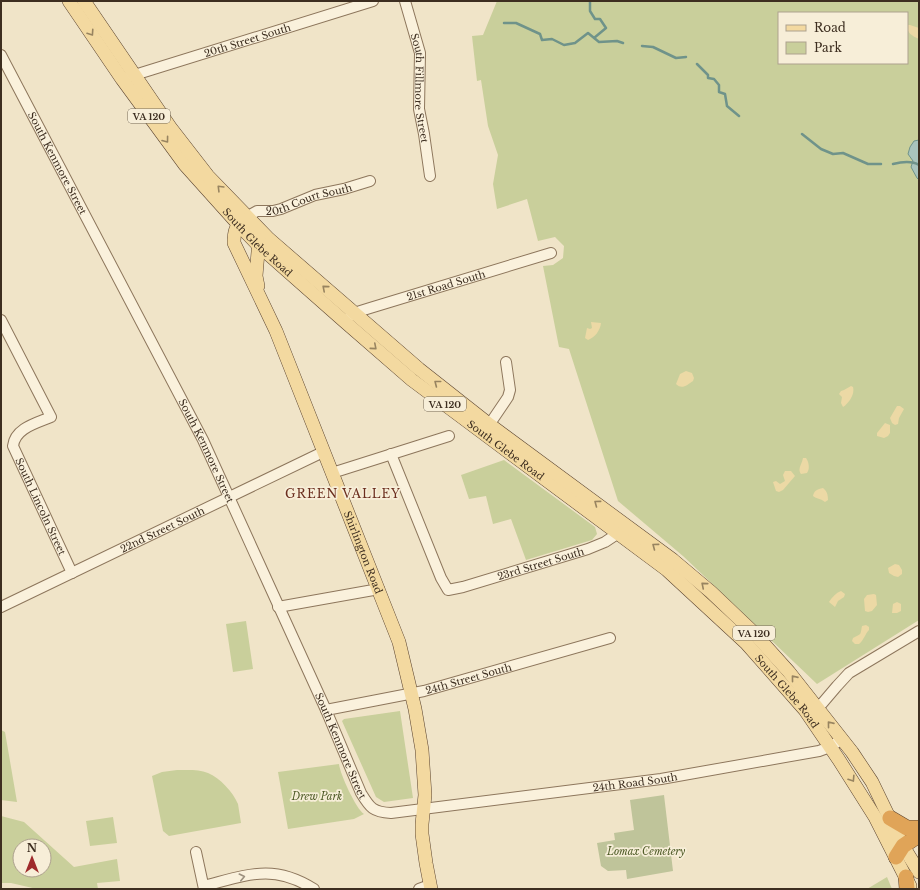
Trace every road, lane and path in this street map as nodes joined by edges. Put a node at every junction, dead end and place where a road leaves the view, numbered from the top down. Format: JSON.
{"nodes":[{"id":1,"x":69,"y":1,"type":"edge"},
{"id":2,"x":84,"y":1,"type":"edge"},
{"id":3,"x":372,"y":1,"type":"edge"},
{"id":4,"x":405,"y":1,"type":"edge"},
{"id":5,"x":1,"y":55,"type":"edge"},
{"id":6,"x":135,"y":75,"type":"junction"},
{"id":7,"x":122,"y":79,"type":"junction"},
{"id":8,"x":430,"y":176,"type":"dead end"},
{"id":9,"x":370,"y":181,"type":"dead end"},
{"id":10,"x":240,"y":224,"type":"junction"},
{"id":11,"x":261,"y":230,"type":"junction"},
{"id":12,"x":258,"y":245,"type":"junction"},
{"id":13,"x":551,"y":253,"type":"dead end"},
{"id":14,"x":278,"y":263,"type":"junction"},
{"id":15,"x":259,"y":296,"type":"junction"},
{"id":16,"x":349,"y":317,"type":"junction"},
{"id":17,"x":1,"y":320,"type":"edge"},
{"id":18,"x":506,"y":362,"type":"dead end"},
{"id":19,"x":487,"y":429,"type":"junction"},
{"id":20,"x":449,"y":436,"type":"dead end"},
{"id":21,"x":323,"y":452,"type":"junction"},
{"id":22,"x":391,"y":454,"type":"junction"},
{"id":23,"x":332,"y":473,"type":"junction"},
{"id":24,"x":230,"y":498,"type":"junction"},
{"id":25,"x":623,"y":530,"type":"junction"},
{"id":26,"x":72,"y":573,"type":"junction"},
{"id":27,"x":379,"y":589,"type":"junction"},
{"id":28,"x":1,"y":607,"type":"edge"},
{"id":29,"x":278,"y":607,"type":"junction"},
{"id":30,"x":919,"y":631,"type":"edge"},
{"id":31,"x":610,"y":638,"type":"dead end"},
{"id":32,"x":411,"y":694,"type":"junction"},
{"id":33,"x":326,"y":710,"type":"junction"},
{"id":34,"x":814,"y":713,"type":"junction"},
{"id":35,"x":842,"y":739,"type":"junction"},
{"id":36,"x":830,"y":747,"type":"junction"},
{"id":37,"x":423,"y":809,"type":"junction"},
{"id":38,"x":890,"y":818,"type":"junction"},
{"id":39,"x":919,"y":828,"type":"edge"},
{"id":40,"x":919,"y":835,"type":"edge"},
{"id":41,"x":900,"y":851,"type":"junction"},
{"id":42,"x":196,"y":852,"type":"dead end"},
{"id":43,"x":913,"y":881,"type":"edge"},
{"id":44,"x":204,"y":887,"type":"edge"},
{"id":45,"x":427,"y":888,"type":"edge"},
{"id":46,"x":314,"y":889,"type":"edge"}],
"edges":[{"from":1,"to":7,"type":"main road","name":"South Glebe Road","number":"VA 120","one_way":true},
{"from":2,"to":6,"type":"main road","name":"South Glebe Road","number":"VA 120"},
{"from":3,"to":6,"type":"street","name":"20th Street South"},
{"from":4,"to":8,"type":"street","name":"South Fillmore Street"},
{"from":5,"to":24,"type":"street","name":"South Kenmore Street"},
{"from":6,"to":7,"type":"street","name":"20th Street South"},
{"from":10,"to":6,"type":"main road","name":"South Glebe Road","number":"VA 120","one_way":true},
{"from":7,"to":10,"type":"main road","name":"South Glebe Road","number":"VA 120","one_way":true},
{"from":9,"to":10,"type":"street","name":"20th Court South"},
{"from":10,"to":11,"type":"main road","name":"South Glebe Road","number":"VA 120"},
{"from":10,"to":12,"type":"main road","name":"South Glebe Road","number":"VA 120"},
{"from":10,"to":15,"type":"main road","name":"Shirlington Road"},
{"from":11,"to":12,"type":"main road"},
{"from":16,"to":11,"type":"main road","name":"South Glebe Road","number":"VA 120","one_way":true},
{"from":12,"to":14,"type":"main road","name":"South Glebe Road","number":"VA 120"},
{"from":12,"to":15,"type":"main road"},
{"from":13,"to":16,"type":"street","name":"21st Road South"},
{"from":14,"to":15,"type":"main road"},
{"from":14,"to":16,"type":"main road","name":"South Glebe Road","number":"VA 120"},
{"from":15,"to":21,"type":"main road","name":"Shirlington Road"},
{"from":16,"to":19,"type":"main road","name":"South Glebe Road","number":"VA 120"},
{"from":17,"to":26,"type":"street","name":"South Lincoln Street"},
{"from":18,"to":19,"type":"street"},
{"from":19,"to":25,"type":"main road","name":"South Glebe Road","number":"VA 120"},
{"from":20,"to":22,"type":"street"},
{"from":21,"to":23,"type":"main road","name":"Shirlington Road"},
{"from":21,"to":24,"type":"street","name":"22nd Street South"},
{"from":22,"to":23,"type":"street"},
{"from":22,"to":25,"type":"street","name":"23rd Street South"},
{"from":23,"to":27,"type":"main road","name":"Shirlington Road"},
{"from":24,"to":26,"type":"street","name":"22nd Street South"},
{"from":24,"to":29,"type":"street","name":"South Kenmore Street"},
{"from":25,"to":34,"type":"main road","name":"South Glebe Road","number":"VA 120"},
{"from":26,"to":28,"type":"street","name":"22nd Street South"},
{"from":27,"to":29,"type":"street"},
{"from":27,"to":32,"type":"main road","name":"Shirlington Road"},
{"from":29,"to":33,"type":"street","name":"South Kenmore Street"},
{"from":30,"to":34,"type":"street"},
{"from":31,"to":32,"type":"street","name":"24th Street South"},
{"from":32,"to":33,"type":"street","name":"24th Street South"},
{"from":32,"to":37,"type":"main road","name":"Shirlington Road"},
{"from":33,"to":37,"type":"street","name":"South Kenmore Street"},
{"from":35,"to":34,"type":"main road","name":"South Glebe Road","number":"VA 120","one_way":true},
{"from":34,"to":36,"type":"main road","name":"South Glebe Road","number":"VA 120"},
{"from":35,"to":36,"type":"street","name":"24th Road South"},
{"from":35,"to":38,"type":"main road","name":"South Glebe Road","number":"VA 120"},
{"from":36,"to":37,"type":"street","name":"24th Road South"},
{"from":36,"to":41,"type":"main road","name":"South Glebe Road","number":"VA 120","one_way":true},
{"from":37,"to":45,"type":"main road","name":"Shirlington Road"},
{"from":38,"to":39,"type":"highway"},
{"from":38,"to":41,"type":"main road","name":"South Glebe Road","number":"VA 120"},
{"from":40,"to":41,"type":"highway"},
{"from":41,"to":43,"type":"main road","name":"South Glebe Road","number":"VA 120"},
{"from":42,"to":44,"type":"street"},
{"from":44,"to":46,"type":"street","one_way":true}]}
